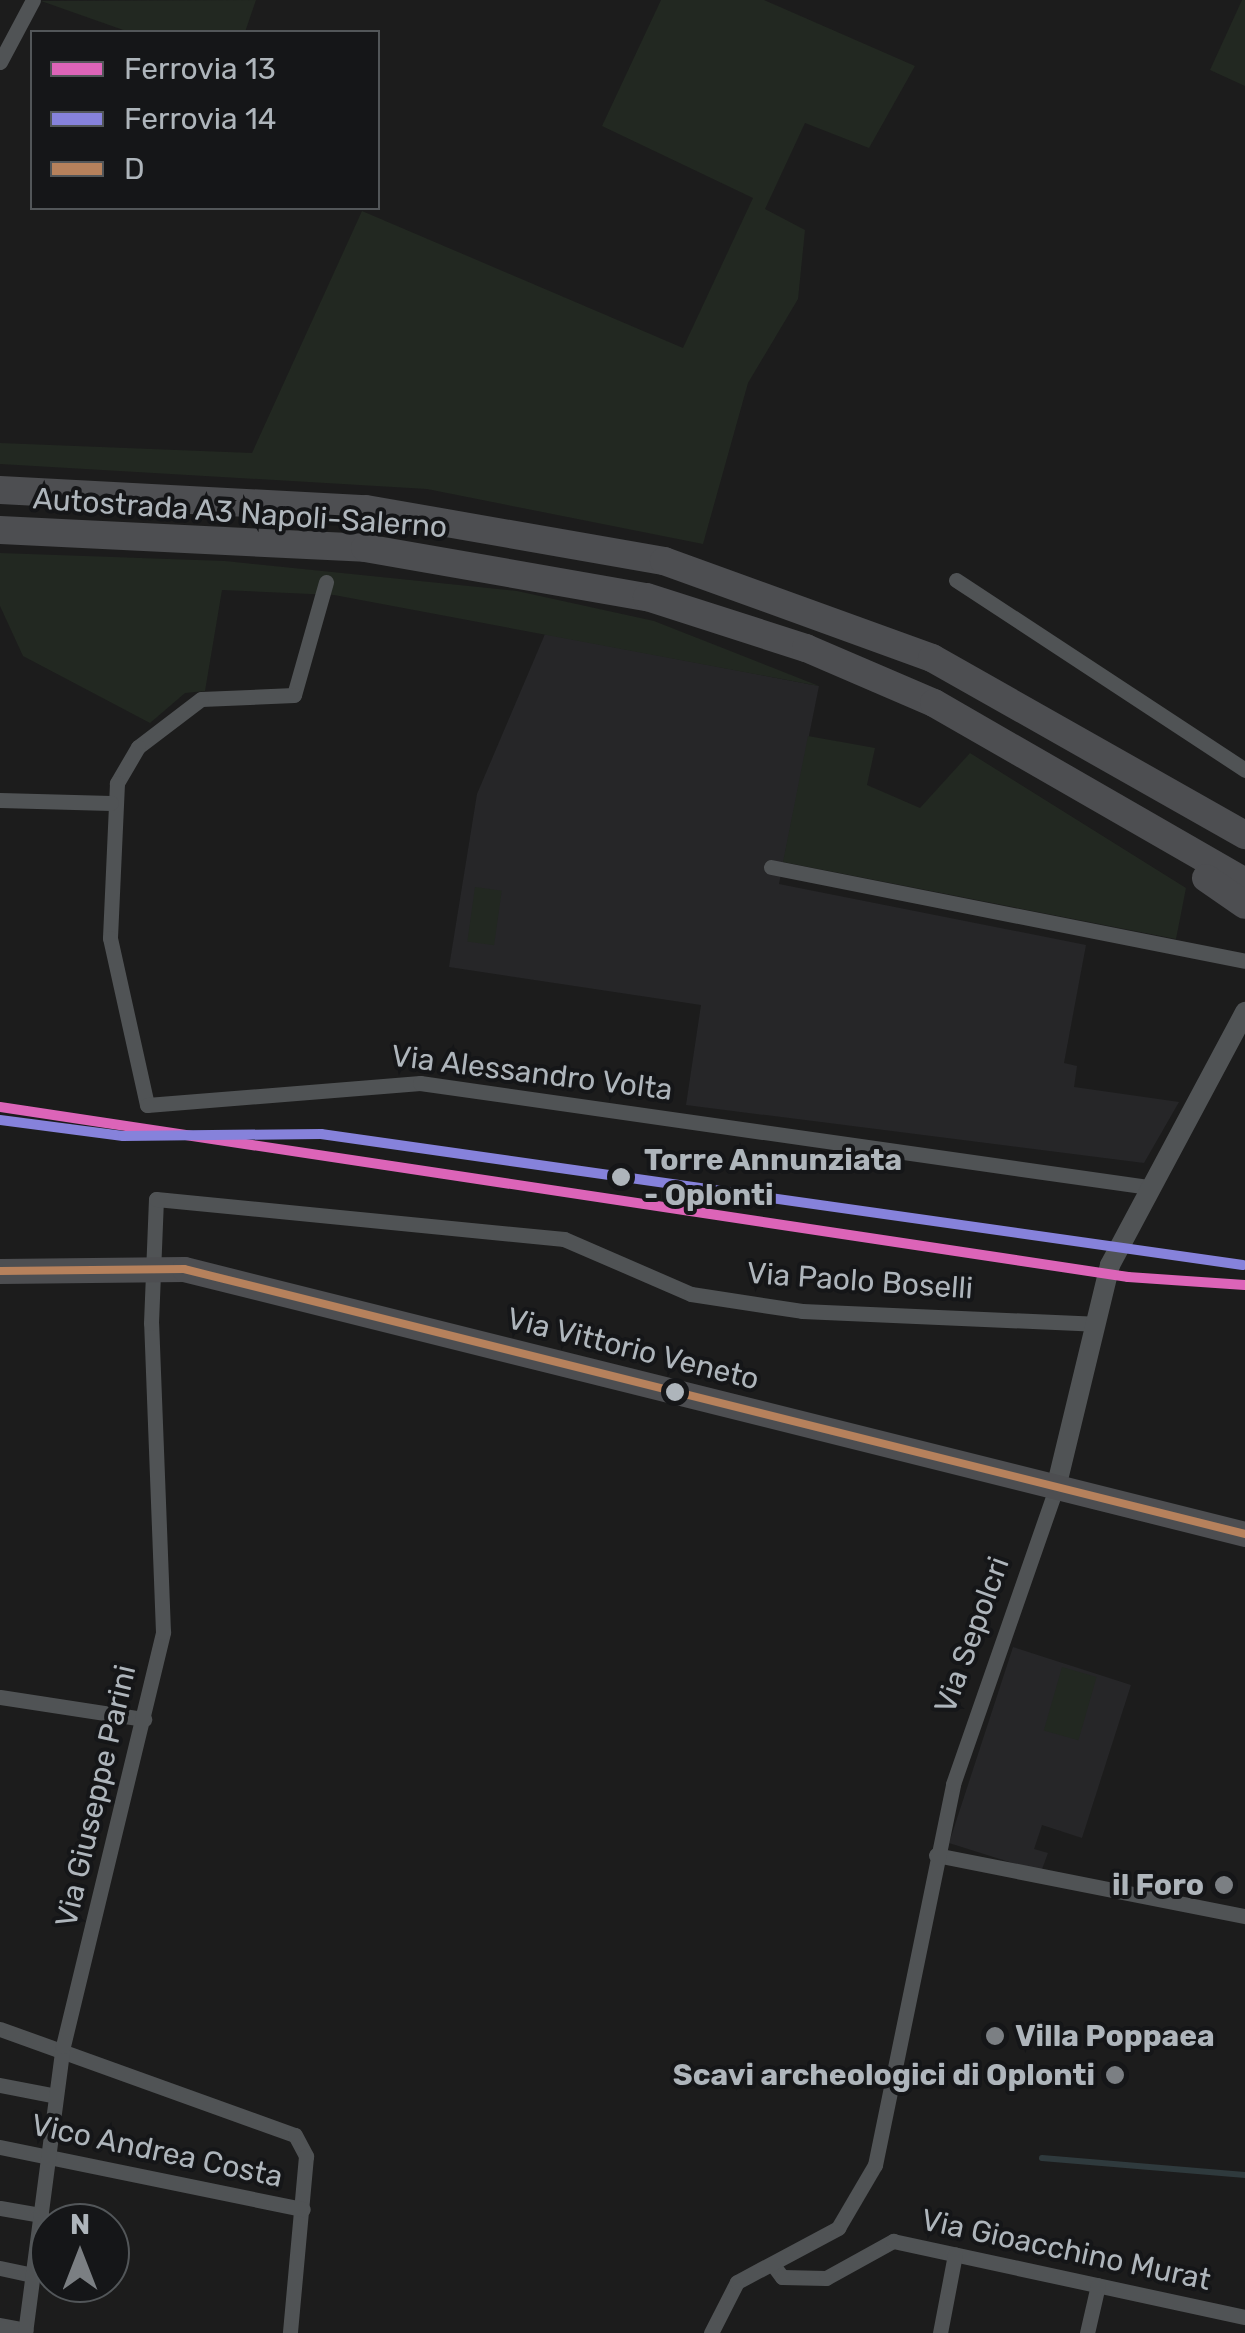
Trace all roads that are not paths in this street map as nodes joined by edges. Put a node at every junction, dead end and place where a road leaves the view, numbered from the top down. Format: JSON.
{"nodes":[{"id":1,"x":33,"y":0,"type":"edge"},
{"id":2,"x":0,"y":62,"type":"edge"},
{"id":3,"x":0,"y":490,"type":"edge"},
{"id":4,"x":0,"y":530,"type":"edge"},
{"id":5,"x":956,"y":580,"type":"dead end"},
{"id":6,"x":326,"y":582,"type":"dead end"},
{"id":7,"x":1245,"y":770,"type":"edge"},
{"id":8,"x":0,"y":800,"type":"edge"},
{"id":9,"x":111,"y":803,"type":"junction"},
{"id":10,"x":1117,"y":803,"type":"junction"},
{"id":11,"x":1245,"y":835,"type":"edge"},
{"id":12,"x":771,"y":867,"type":"dead end"},
{"id":13,"x":1245,"y":882,"type":"edge"},
{"id":14,"x":1245,"y":906,"type":"edge"},
{"id":15,"x":1245,"y":961,"type":"edge"},
{"id":16,"x":1245,"y":1012,"type":"edge"},
{"id":17,"x":1148,"y":1187,"type":"junction"},
{"id":18,"x":156,"y":1199,"type":"joint"},
{"id":19,"x":151,"y":1267,"type":"junction"},
{"id":20,"x":0,"y":1271,"type":"edge"},
{"id":21,"x":1094,"y":1324,"type":"junction"},
{"id":22,"x":1056,"y":1488,"type":"junction"},
{"id":23,"x":1245,"y":1534,"type":"edge"},
{"id":24,"x":0,"y":1697,"type":"edge"},
{"id":25,"x":144,"y":1718,"type":"junction"},
{"id":26,"x":936,"y":1855,"type":"junction"},
{"id":27,"x":1245,"y":1916,"type":"edge"},
{"id":28,"x":0,"y":2029,"type":"edge"},
{"id":29,"x":63,"y":2046,"type":"junction"},
{"id":30,"x":0,"y":2085,"type":"edge"},
{"id":31,"x":56,"y":2096,"type":"junction"},
{"id":32,"x":0,"y":2147,"type":"edge"},
{"id":33,"x":49,"y":2156,"type":"junction"},
{"id":34,"x":43,"y":2203,"type":"edge"},
{"id":35,"x":0,"y":2208,"type":"edge"},
{"id":36,"x":303,"y":2209,"type":"junction"},
{"id":37,"x":30,"y":2213,"type":"edge"},
{"id":38,"x":955,"y":2254,"type":"junction"},
{"id":39,"x":773,"y":2265,"type":"junction"},
{"id":40,"x":0,"y":2268,"type":"edge"},
{"id":41,"x":30,"y":2273,"type":"edge"},
{"id":42,"x":1098,"y":2285,"type":"junction"},
{"id":43,"x":30,"y":2296,"type":"edge"},
{"id":44,"x":1245,"y":2317,"type":"edge"},
{"id":45,"x":0,"y":2325,"type":"edge"},
{"id":46,"x":25,"y":2332,"type":"edge"},
{"id":47,"x":290,"y":2333,"type":"edge"},
{"id":48,"x":711,"y":2333,"type":"edge"},
{"id":49,"x":940,"y":2333,"type":"edge"},
{"id":50,"x":1087,"y":2333,"type":"edge"}],
"edges":[{"from":1,"to":2,"type":"street"},
{"from":3,"to":11,"type":"highway","name":"Autostrada A3 Napoli-Salerno"},
{"from":4,"to":10,"type":"highway","name":"Autostrada A3 Napoli-Salerno"},
{"from":5,"to":7,"type":"street"},
{"from":6,"to":9,"type":"street","name":"Via Alessandro Volta"},
{"from":8,"to":9,"type":"street"},
{"from":9,"to":17,"type":"street","name":"Via Alessandro Volta"},
{"from":10,"to":13,"type":"highway","name":"Autostrada A3 Napoli-Salerno"},
{"from":10,"to":14,"type":"highway"},
{"from":12,"to":15,"type":"street"},
{"from":16,"to":17,"type":"street","name":"Via Sepolcri"},
{"from":17,"to":21,"type":"street","name":"Via Sepolcri"},
{"from":18,"to":19,"type":"street","name":"Via Giuseppe Parini"},
{"from":18,"to":21,"type":"street","name":"Via Paolo Boselli"},
{"from":19,"to":20,"type":"main road","name":"Via Vittorio Veneto"},
{"from":19,"to":22,"type":"main road","name":"Via Vittorio Veneto"},
{"from":19,"to":25,"type":"street","name":"Via Giuseppe Parini"},
{"from":21,"to":22,"type":"street","name":"Via Sepolcri"},
{"from":22,"to":23,"type":"main road","name":"Via Vittorio Veneto"},
{"from":22,"to":26,"type":"street","name":"Via Sepolcri"},
{"from":24,"to":25,"type":"street"},
{"from":25,"to":29,"type":"street","name":"Via Giuseppe Parini"},
{"from":26,"to":27,"type":"street"},
{"from":26,"to":39,"type":"street","name":"Via Sepolcri"},
{"from":28,"to":29,"type":"street"},
{"from":29,"to":31,"type":"street","name":"Via Giuseppe Parini"},
{"from":29,"to":36,"type":"street"},
{"from":30,"to":31,"type":"street"},
{"from":31,"to":33,"type":"street","name":"Via Giuseppe Parini"},
{"from":32,"to":33,"type":"street","name":"Vico Andrea Costa"},
{"from":33,"to":34,"type":"street","name":"Via Giuseppe Parini"},
{"from":33,"to":36,"type":"street","name":"Vico Andrea Costa"},
{"from":35,"to":37,"type":"street"},
{"from":36,"to":47,"type":"street"},
{"from":38,"to":39,"type":"street","name":"Via Gioacchino Murat"},
{"from":38,"to":42,"type":"street","name":"Via Gioacchino Murat"},
{"from":38,"to":49,"type":"street"},
{"from":39,"to":48,"type":"street","name":"Via Sepolcri"},
{"from":40,"to":41,"type":"street"},
{"from":42,"to":44,"type":"street","name":"Via Gioacchino Murat"},
{"from":42,"to":50,"type":"street"},
{"from":43,"to":46,"type":"street","name":"Via Giuseppe Parini"},
{"from":45,"to":46,"type":"street"}]}
